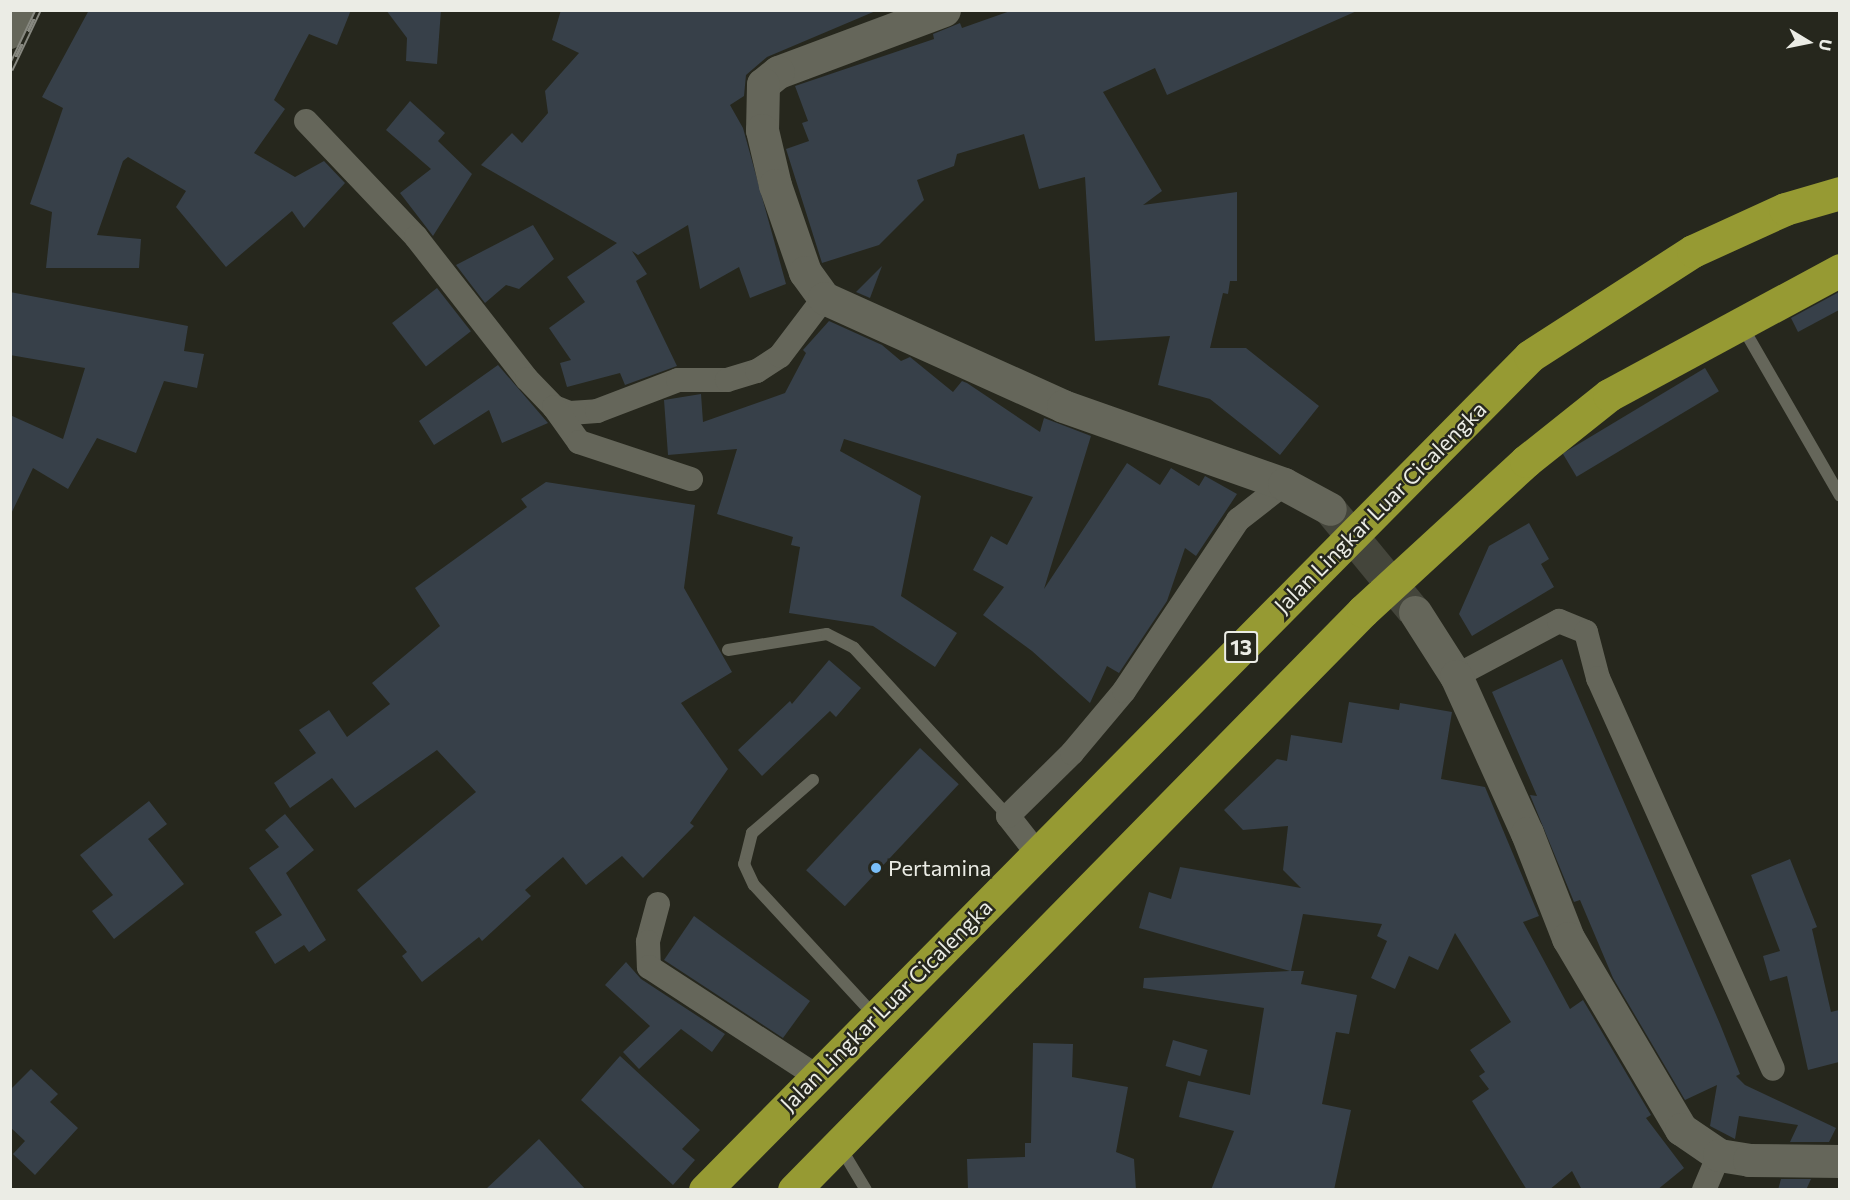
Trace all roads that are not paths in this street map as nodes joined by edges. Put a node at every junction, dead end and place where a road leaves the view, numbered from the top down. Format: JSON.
{"nodes":[{"id":1,"x":22,"y":10,"type":"edge"},
{"id":2,"x":944,"y":10,"type":"edge"},
{"id":3,"x":10,"y":37,"type":"edge"},
{"id":4,"x":306,"y":121,"type":"dead end"},
{"id":5,"x":1839,"y":193,"type":"edge"},
{"id":6,"x":1839,"y":270,"type":"edge"},
{"id":7,"x":824,"y":298,"type":"junction"},
{"id":8,"x":1740,"y":322,"type":"junction"},
{"id":9,"x":554,"y":407,"type":"junction"},
{"id":10,"x":691,"y":479,"type":"dead end"},
{"id":11,"x":1284,"y":484,"type":"junction"},
{"id":12,"x":1839,"y":496,"type":"edge"},
{"id":13,"x":1330,"y":509,"type":"tunnel mouth"},
{"id":14,"x":1415,"y":612,"type":"tunnel mouth"},
{"id":15,"x":728,"y":650,"type":"dead end"},
{"id":16,"x":1456,"y":676,"type":"junction"},
{"id":17,"x":813,"y":780,"type":"dead end"},
{"id":18,"x":1008,"y":816,"type":"junction"},
{"id":19,"x":1037,"y":853,"type":"junction"},
{"id":20,"x":658,"y":904,"type":"dead end"},
{"id":21,"x":875,"y":1016,"type":"junction"},
{"id":22,"x":1773,"y":1069,"type":"dead end"},
{"id":23,"x":816,"y":1077,"type":"junction"},
{"id":24,"x":838,"y":1144,"type":"junction"},
{"id":25,"x":1719,"y":1155,"type":"junction"},
{"id":26,"x":1839,"y":1161,"type":"edge"},
{"id":27,"x":705,"y":1190,"type":"edge"},
{"id":28,"x":794,"y":1190,"type":"edge"},
{"id":29,"x":866,"y":1190,"type":"edge"},
{"id":30,"x":1704,"y":1190,"type":"edge"}],
"edges":[{"from":1,"to":3,"type":"street"},
{"from":2,"to":7,"type":"street"},
{"from":4,"to":9,"type":"street"},
{"from":5,"to":19,"type":"highway","name":"Jalan Lingkar Luar Cicalengka","number":"13"},
{"from":6,"to":8,"type":"highway"},
{"from":7,"to":9,"type":"street"},
{"from":7,"to":11,"type":"street"},
{"from":8,"to":12,"type":"lane"},
{"from":8,"to":24,"type":"highway"},
{"from":9,"to":10,"type":"street"},
{"from":11,"to":13,"type":"street"},
{"from":11,"to":18,"type":"street"},
{"from":14,"to":16,"type":"street"},
{"from":15,"to":18,"type":"lane"},
{"from":16,"to":22,"type":"street"},
{"from":16,"to":25,"type":"street"},
{"from":17,"to":21,"type":"lane"},
{"from":18,"to":19,"type":"street"},
{"from":19,"to":21,"type":"highway","name":"Jalan Lingkar Luar Cicalengka","number":"13"},
{"from":20,"to":23,"type":"street"},
{"from":21,"to":23,"type":"highway","name":"Jalan Lingkar Luar Cicalengka","number":"13"},
{"from":23,"to":27,"type":"highway","name":"Jalan Lingkar Luar Cicalengka","number":"13"},
{"from":24,"to":28,"type":"highway"},
{"from":24,"to":29,"type":"lane"},
{"from":25,"to":26,"type":"street"},
{"from":25,"to":30,"type":"street"}]}
